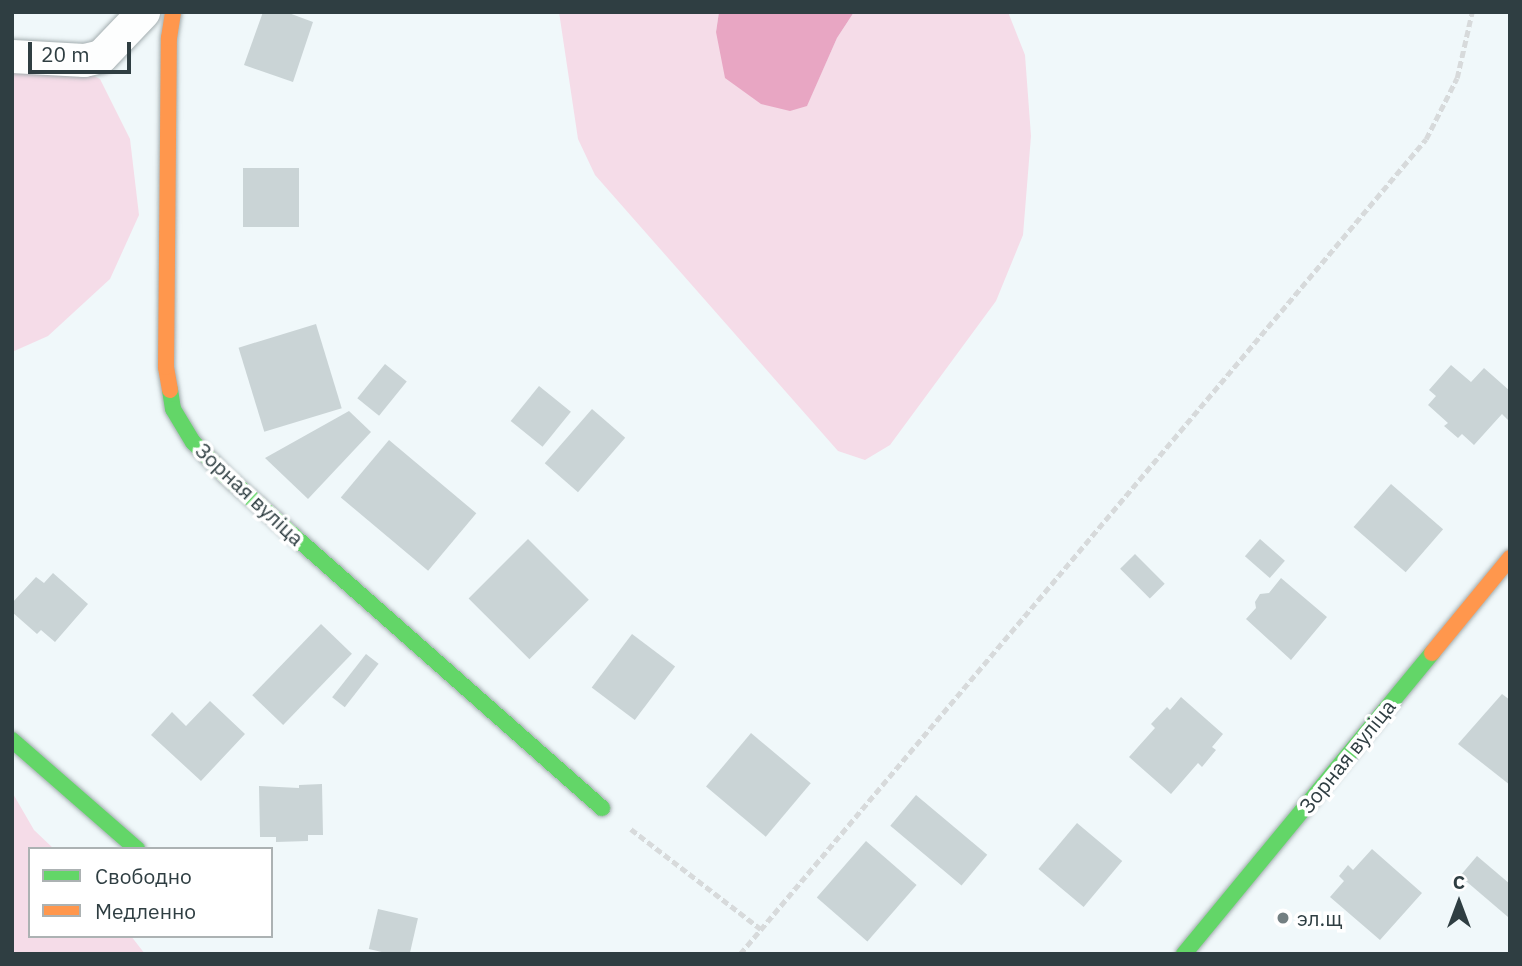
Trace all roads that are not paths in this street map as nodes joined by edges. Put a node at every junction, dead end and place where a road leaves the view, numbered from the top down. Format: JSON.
{"nodes":[{"id":1,"x":143,"y":12,"type":"edge"},
{"id":2,"x":173,"y":12,"type":"edge"},
{"id":3,"x":12,"y":56,"type":"edge"},
{"id":4,"x":1510,"y":558,"type":"edge"},
{"id":5,"x":12,"y":740,"type":"edge"},
{"id":6,"x":602,"y":808,"type":"road end"},
{"id":7,"x":135,"y":847,"type":"edge"},
{"id":8,"x":1184,"y":954,"type":"edge"}],
"edges":[{"from":1,"to":3,"type":"street"},
{"from":2,"to":6,"type":"street","name":"Зорная вуліца"},
{"from":4,"to":8,"type":"street","name":"Зорная вуліца"},
{"from":5,"to":7,"type":"street"}]}
